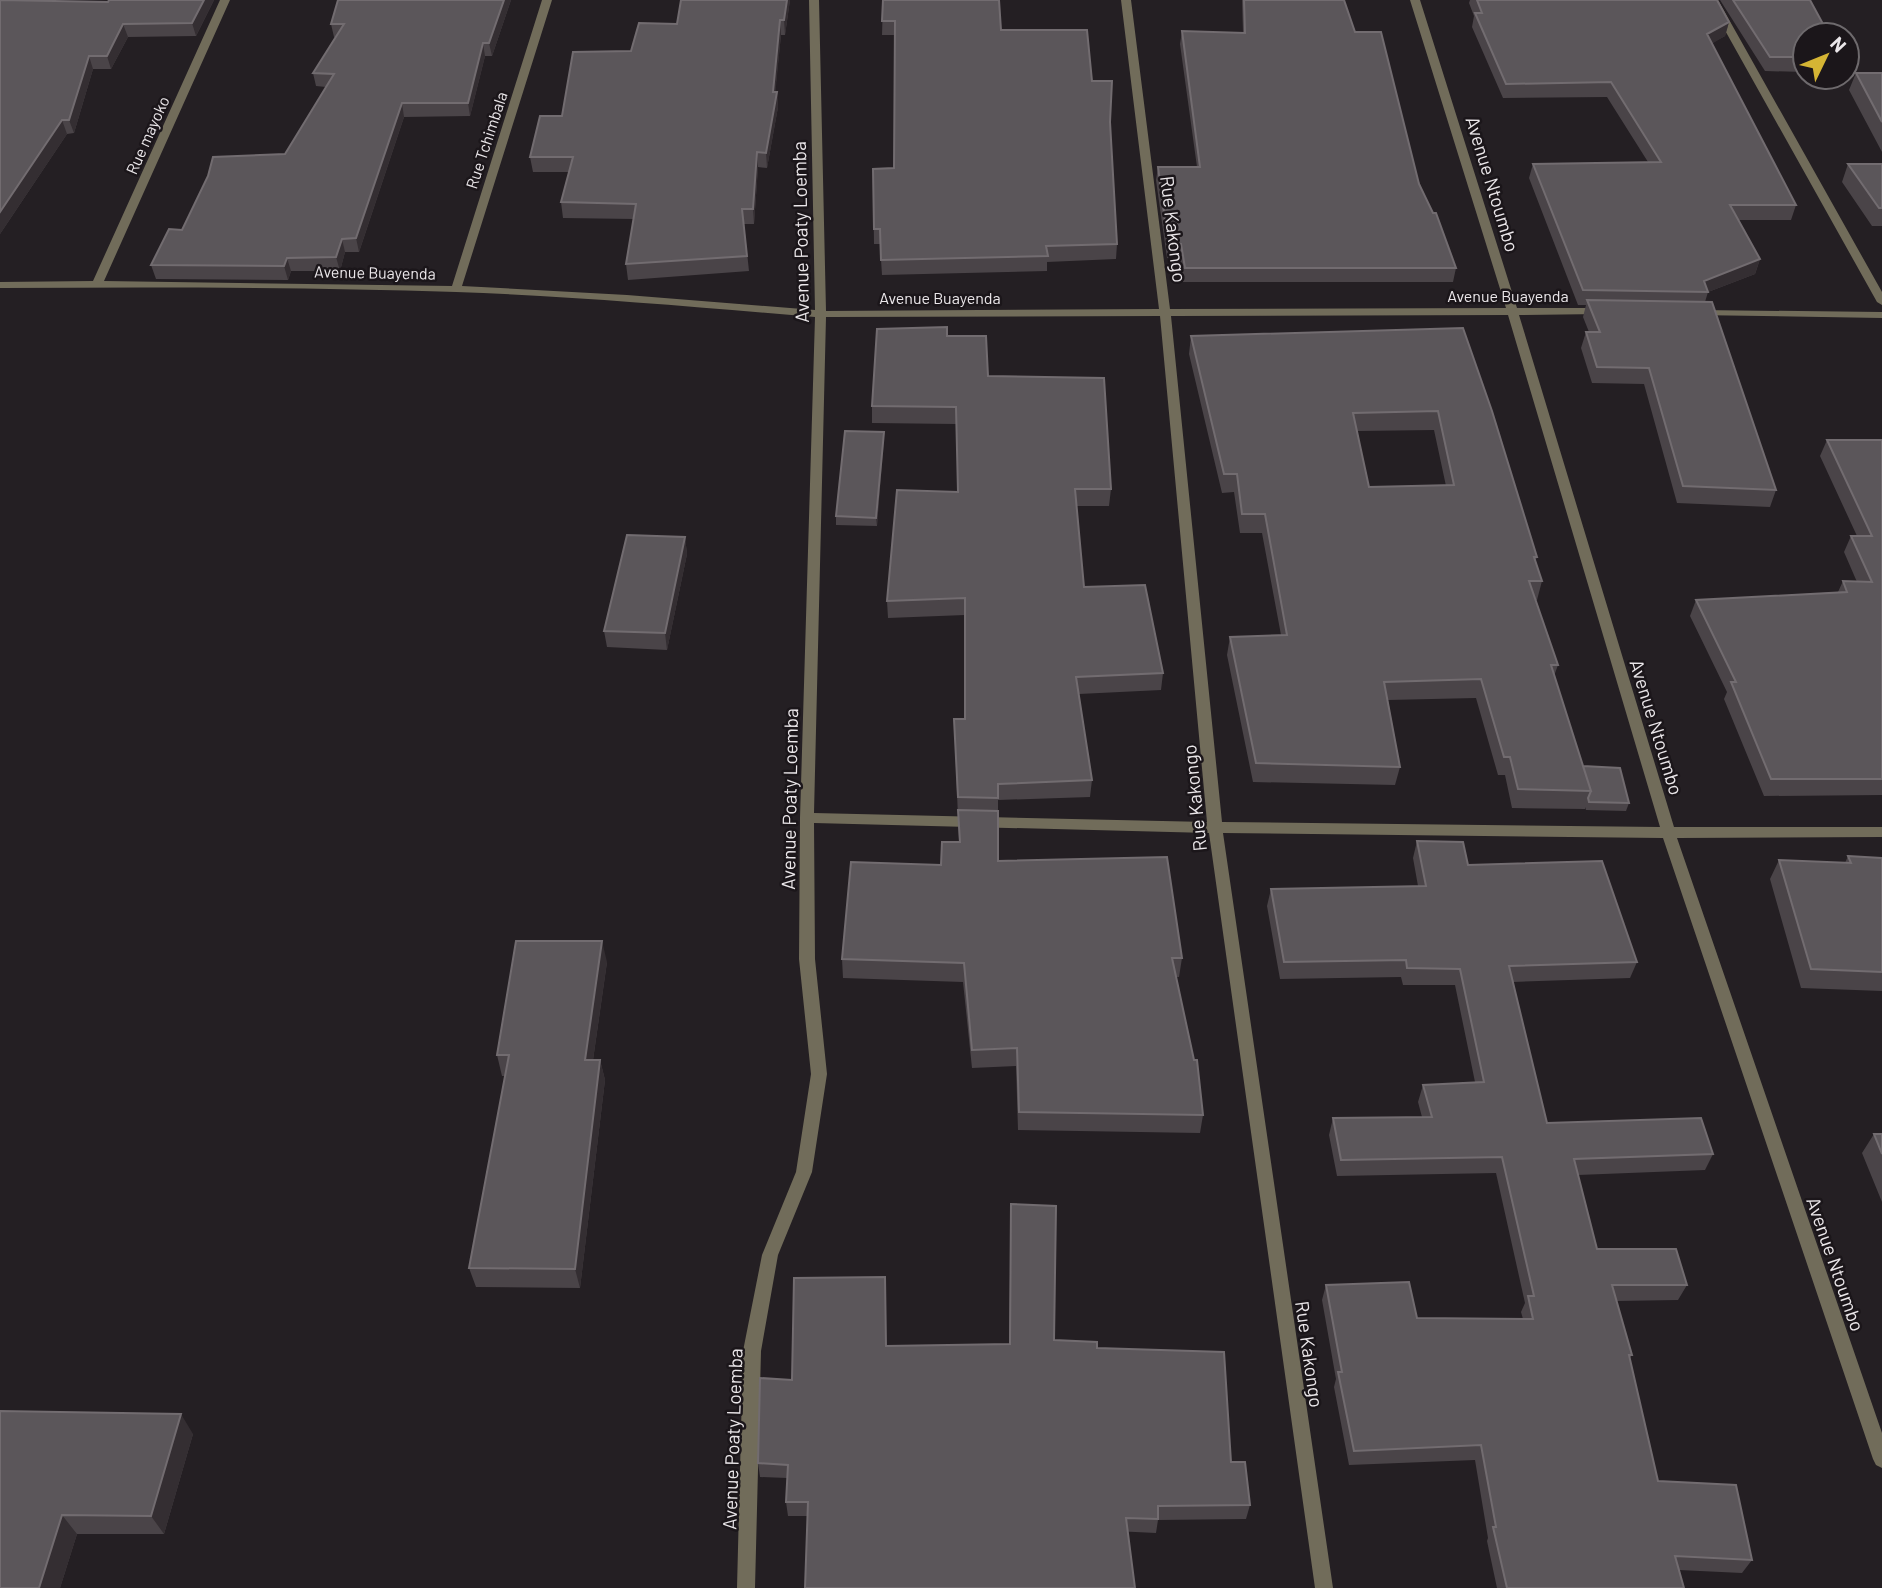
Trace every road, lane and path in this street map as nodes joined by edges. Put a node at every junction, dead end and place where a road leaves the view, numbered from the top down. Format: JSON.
{"nodes":[{"id":1,"x":225,"y":0,"type":"edge"},
{"id":2,"x":547,"y":0,"type":"edge"},
{"id":3,"x":814,"y":0,"type":"edge"},
{"id":4,"x":1126,"y":0,"type":"edge"},
{"id":5,"x":1415,"y":0,"type":"edge"},
{"id":6,"x":1713,"y":0,"type":"edge"},
{"id":7,"x":97,"y":284,"type":"junction"},
{"id":8,"x":0,"y":285,"type":"edge"},
{"id":9,"x":456,"y":289,"type":"junction"},
{"id":10,"x":1882,"y":302,"type":"edge"},
{"id":11,"x":1512,"y":310,"type":"junction"},
{"id":12,"x":1608,"y":311,"type":"edge"},
{"id":13,"x":1165,"y":312,"type":"junction"},
{"id":14,"x":1690,"y":312,"type":"edge"},
{"id":15,"x":821,"y":314,"type":"junction"},
{"id":16,"x":1882,"y":316,"type":"edge"},
{"id":17,"x":807,"y":818,"type":"junction"},
{"id":18,"x":1215,"y":828,"type":"junction"},
{"id":19,"x":1882,"y":832,"type":"edge"},
{"id":20,"x":1669,"y":834,"type":"junction"},
{"id":21,"x":1882,"y":1459,"type":"edge"},
{"id":22,"x":746,"y":1588,"type":"edge"},
{"id":23,"x":1324,"y":1588,"type":"edge"}],
"edges":[{"from":1,"to":7,"type":"street","name":"Rue mayoko"},
{"from":2,"to":9,"type":"street","name":"Rue Tchimbala"},
{"from":3,"to":15,"type":"street","name":"Avenue Poaty Loemba"},
{"from":4,"to":13,"type":"street","name":"Rue Kakongo"},
{"from":5,"to":11,"type":"street","name":"Avenue Ntoumbo"},
{"from":6,"to":10,"type":"street"},
{"from":7,"to":8,"type":"street","name":"Avenue Buayenda"},
{"from":7,"to":9,"type":"street","name":"Avenue Buayenda"},
{"from":9,"to":15,"type":"street","name":"Avenue Buayenda"},
{"from":11,"to":12,"type":"street","name":"Avenue Buayenda"},
{"from":11,"to":13,"type":"street","name":"Avenue Buayenda"},
{"from":11,"to":20,"type":"street","name":"Avenue Ntoumbo"},
{"from":13,"to":15,"type":"street","name":"Avenue Buayenda"},
{"from":13,"to":18,"type":"street","name":"Rue Kakongo"},
{"from":14,"to":16,"type":"street"},
{"from":15,"to":17,"type":"street","name":"Avenue Poaty Loemba"},
{"from":17,"to":18,"type":"street"},
{"from":17,"to":22,"type":"street","name":"Avenue Poaty Loemba"},
{"from":18,"to":20,"type":"street"},
{"from":18,"to":23,"type":"street","name":"Rue Kakongo"},
{"from":19,"to":20,"type":"street"},
{"from":20,"to":21,"type":"street","name":"Avenue Ntoumbo"}]}
